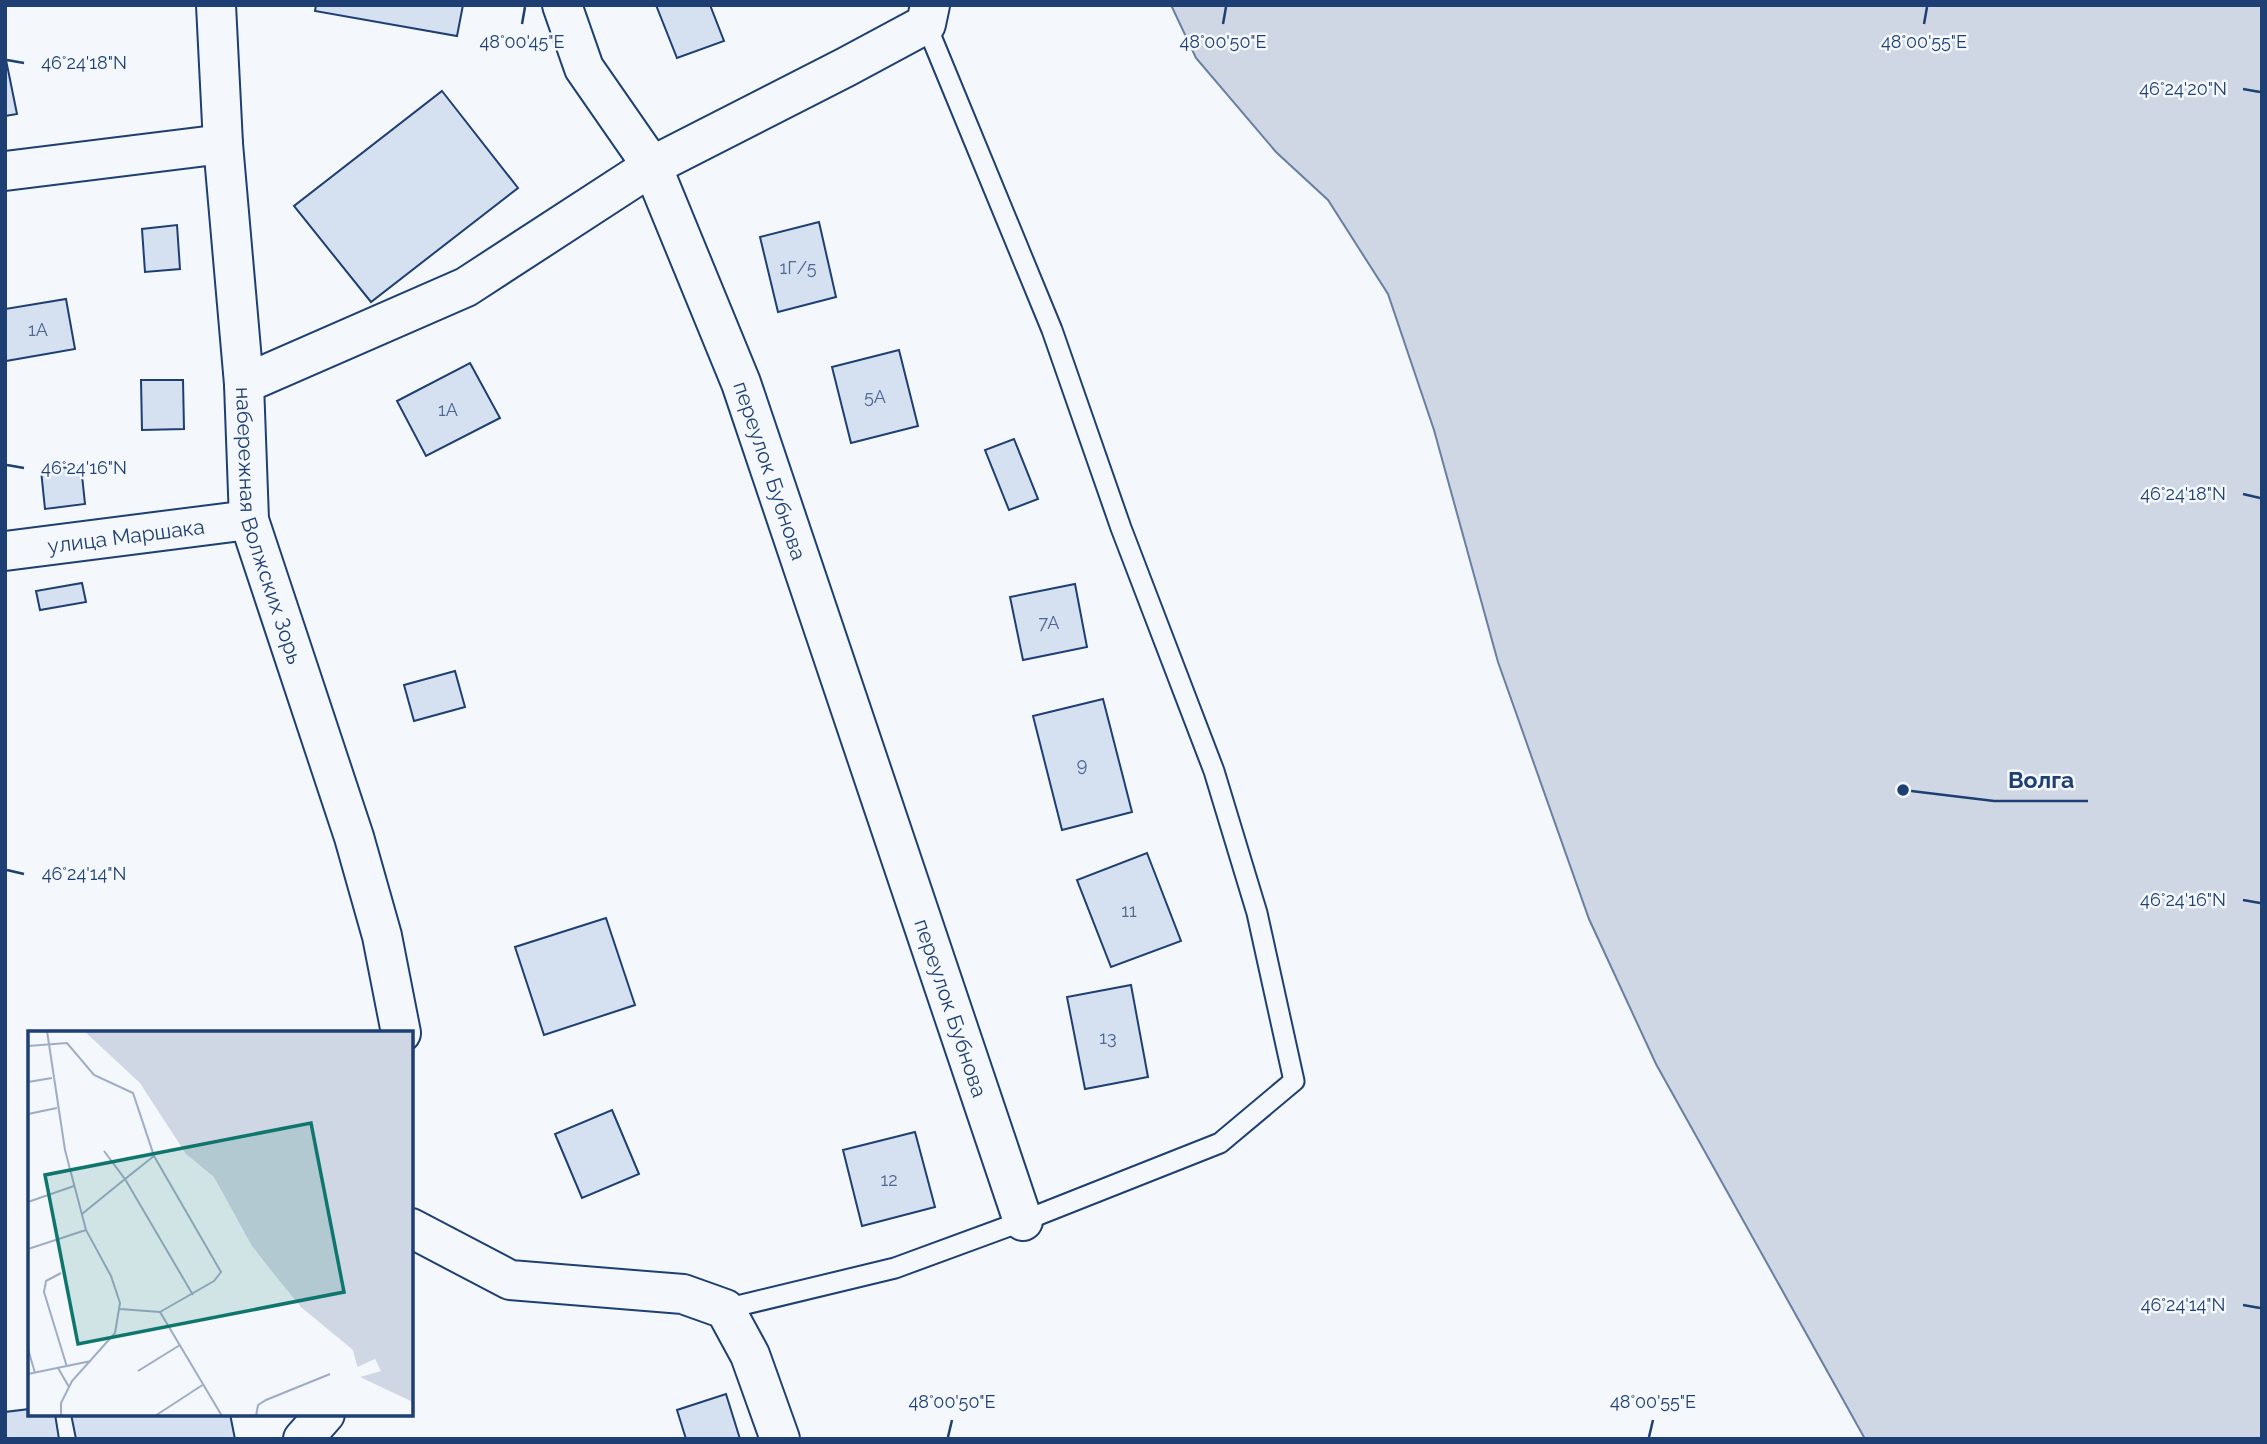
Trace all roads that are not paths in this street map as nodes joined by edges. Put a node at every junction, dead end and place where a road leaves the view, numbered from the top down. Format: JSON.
{"nodes":[{"id":1,"x":216,"y":5,"type":"edge"},
{"id":2,"x":562,"y":5,"type":"edge"},
{"id":3,"x":928,"y":15,"type":"edge"},
{"id":4,"x":223,"y":144,"type":"junction"},
{"id":5,"x":652,"y":166,"type":"junction"},
{"id":6,"x":5,"y":171,"type":"edge"},
{"id":7,"x":244,"y":384,"type":"junction"},
{"id":8,"x":248,"y":520,"type":"junction"},
{"id":9,"x":5,"y":551,"type":"edge"},
{"id":10,"x":401,"y":1031,"type":"edge"},
{"id":11,"x":1023,"y":1221,"type":"junction"},
{"id":12,"x":413,"y":1229,"type":"edge"},
{"id":13,"x":725,"y":1309,"type":"junction"},
{"id":14,"x":323,"y":1416,"type":"edge"},
{"id":15,"x":303,"y":1439,"type":"edge"},
{"id":16,"x":780,"y":1439,"type":"edge"}],
"edges":[{"from":1,"to":4,"type":"street","name":"набережная Волжских Зорь"},
{"from":2,"to":5,"type":"street","name":"переулок Бубнова"},
{"from":3,"to":5,"type":"street"},
{"from":3,"to":11,"type":"lane"},
{"from":4,"to":6,"type":"street"},
{"from":4,"to":7,"type":"street","name":"набережная Волжских Зорь"},
{"from":5,"to":7,"type":"street"},
{"from":5,"to":11,"type":"street","name":"переулок Бубнова"},
{"from":7,"to":8,"type":"street","name":"набережная Волжских Зорь"},
{"from":8,"to":9,"type":"street","name":"улица Маршака"},
{"from":8,"to":10,"type":"street","name":"набережная Волжских Зорь"},
{"from":11,"to":13,"type":"lane"},
{"from":12,"to":13,"type":"street"},
{"from":13,"to":16,"type":"street"},
{"from":14,"to":15,"type":"street"}]}
